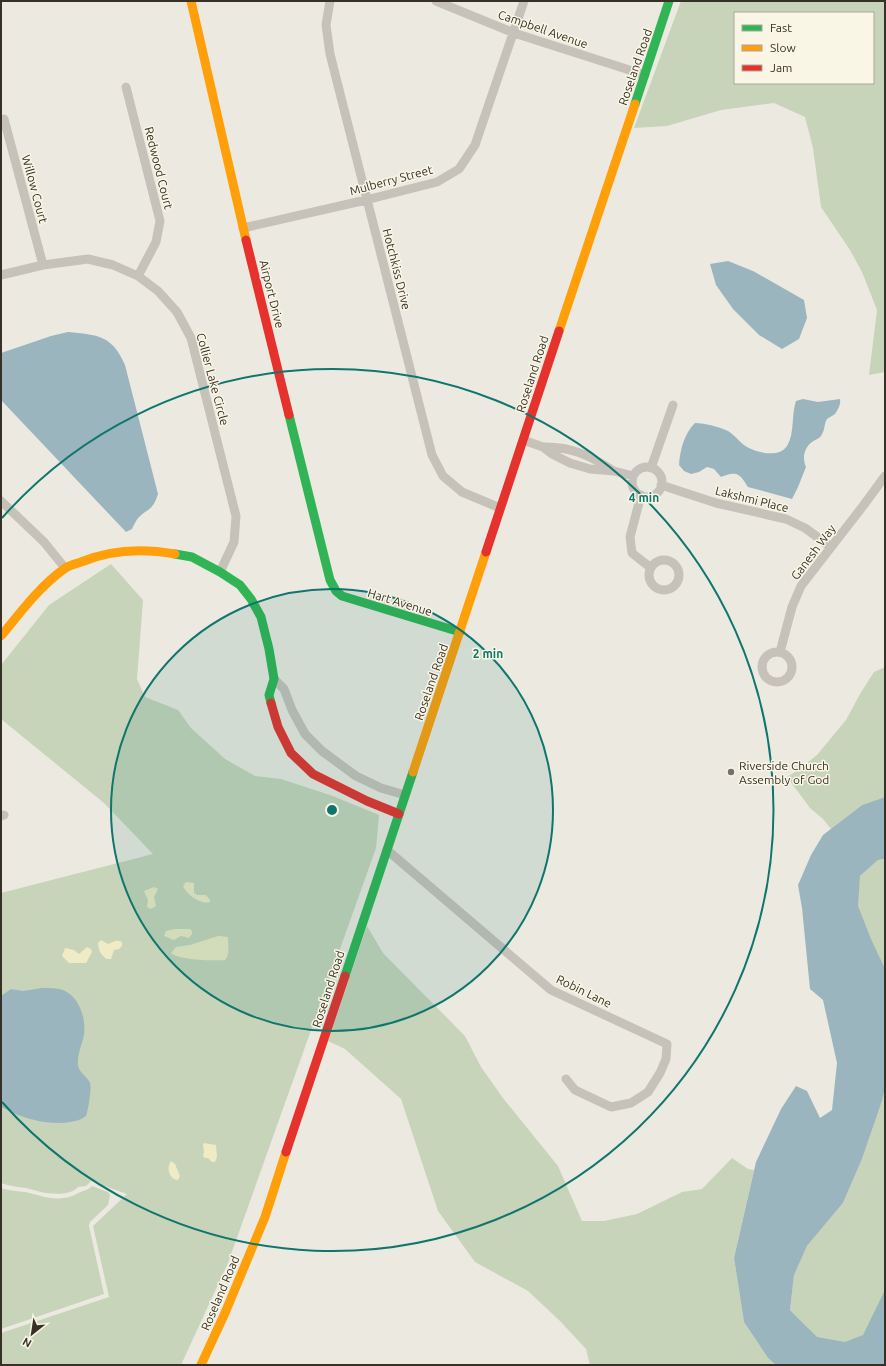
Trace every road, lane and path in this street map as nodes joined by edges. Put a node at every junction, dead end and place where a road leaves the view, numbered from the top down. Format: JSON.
{"nodes":[{"id":1,"x":191,"y":1,"type":"edge"},
{"id":2,"x":330,"y":1,"type":"edge"},
{"id":3,"x":436,"y":1,"type":"edge"},
{"id":4,"x":524,"y":1,"type":"edge"},
{"id":5,"x":669,"y":1,"type":"edge"},
{"id":6,"x":514,"y":33,"type":"junction"},
{"id":7,"x":645,"y":75,"type":"junction"},
{"id":8,"x":126,"y":87,"type":"dead end"},
{"id":9,"x":4,"y":119,"type":"dead end"},
{"id":10,"x":366,"y":200,"type":"junction"},
{"id":11,"x":243,"y":228,"type":"junction"},
{"id":12,"x":43,"y":265,"type":"junction"},
{"id":13,"x":1,"y":276,"type":"edge"},
{"id":14,"x":138,"y":276,"type":"junction"},
{"id":15,"x":673,"y":404,"type":"dead end"},
{"id":16,"x":523,"y":440,"type":"junction"},
{"id":17,"x":543,"y":448,"type":"junction"},
{"id":18,"x":563,"y":449,"type":"junction"},
{"id":19,"x":585,"y":455,"type":"junction"},
{"id":20,"x":560,"y":458,"type":"junction"},
{"id":21,"x":581,"y":466,"type":"junction"},
{"id":22,"x":652,"y":468,"type":"junction"},
{"id":23,"x":614,"y":471,"type":"junction"},
{"id":24,"x":633,"y":476,"type":"junction"},
{"id":25,"x":885,"y":476,"type":"edge"},
{"id":26,"x":661,"y":485,"type":"junction"},
{"id":27,"x":641,"y":495,"type":"junction"},
{"id":28,"x":1,"y":501,"type":"edge"},
{"id":29,"x":500,"y":508,"type":"junction"},
{"id":30,"x":831,"y":547,"type":"junction"},
{"id":31,"x":65,"y":568,"type":"junction"},
{"id":32,"x":651,"y":568,"type":"dead end"},
{"id":33,"x":220,"y":572,"type":"junction"},
{"id":34,"x":336,"y":590,"type":"joint"},
{"id":35,"x":460,"y":632,"type":"junction"},
{"id":36,"x":1,"y":636,"type":"edge"},
{"id":37,"x":780,"y":652,"type":"dead end"},
{"id":38,"x":274,"y":679,"type":"junction"},
{"id":39,"x":356,"y":776,"type":"junction"},
{"id":40,"x":348,"y":792,"type":"junction"},
{"id":41,"x":405,"y":795,"type":"junction"},
{"id":42,"x":399,"y":814,"type":"junction"},
{"id":43,"x":387,"y":850,"type":"junction"},
{"id":44,"x":566,"y":1079,"type":"dead end"},
{"id":45,"x":201,"y":1365,"type":"edge"}],
"edges":[{"from":1,"to":11,"type":"main road","name":"Airport Drive"},
{"from":2,"to":10,"type":"street","name":"Hotchkiss Drive"},
{"from":3,"to":6,"type":"street","name":"Campbell Avenue"},
{"from":4,"to":6,"type":"street","name":"Mulberry Street"},
{"from":5,"to":7,"type":"main road","name":"Roseland Road"},
{"from":6,"to":7,"type":"street","name":"Campbell Avenue"},
{"from":6,"to":10,"type":"street","name":"Mulberry Street"},
{"from":7,"to":16,"type":"main road","name":"Roseland Road"},
{"from":8,"to":14,"type":"street","name":"Redwood Court"},
{"from":9,"to":12,"type":"street","name":"Willow Court"},
{"from":10,"to":11,"type":"street","name":"Mulberry Street"},
{"from":10,"to":29,"type":"street","name":"Hotchkiss Drive"},
{"from":11,"to":34,"type":"main road","name":"Airport Drive"},
{"from":12,"to":13,"type":"street","name":"Collier Lake Circle"},
{"from":12,"to":14,"type":"street","name":"Collier Lake Circle"},
{"from":14,"to":33,"type":"street","name":"Collier Lake Circle"},
{"from":15,"to":22,"type":"street"},
{"from":16,"to":17,"type":"street"},
{"from":16,"to":29,"type":"main road","name":"Roseland Road"},
{"from":17,"to":18,"type":"street"},
{"from":17,"to":20,"type":"street"},
{"from":18,"to":19,"type":"street"},
{"from":18,"to":20,"type":"street"},
{"from":19,"to":21,"type":"street"},
{"from":19,"to":23,"type":"street"},
{"from":20,"to":21,"type":"street"},
{"from":21,"to":23,"type":"street"},
{"from":22,"to":24,"type":"street"},
{"from":22,"to":26,"type":"street"},
{"from":23,"to":24,"type":"street"},
{"from":24,"to":27,"type":"street"},
{"from":25,"to":30,"type":"street","name":"Ganesh Way"},
{"from":26,"to":27,"type":"street"},
{"from":26,"to":30,"type":"street","name":"Lakshmi Place"},
{"from":27,"to":32,"type":"street"},
{"from":28,"to":31,"type":"street"},
{"from":29,"to":35,"type":"main road","name":"Roseland Road"},
{"from":30,"to":37,"type":"street","name":"Ganesh Way"},
{"from":31,"to":33,"type":"main road"},
{"from":31,"to":36,"type":"main road"},
{"from":33,"to":38,"type":"main road"},
{"from":34,"to":35,"type":"main road","name":"Hart Avenue"},
{"from":35,"to":41,"type":"main road","name":"Roseland Road"},
{"from":38,"to":39,"type":"street"},
{"from":38,"to":40,"type":"main road"},
{"from":39,"to":40,"type":"street"},
{"from":39,"to":41,"type":"street"},
{"from":40,"to":42,"type":"main road"},
{"from":41,"to":42,"type":"main road","name":"Roseland Road"},
{"from":42,"to":43,"type":"main road","name":"Roseland Road"},
{"from":43,"to":44,"type":"street","name":"Robin Lane"},
{"from":43,"to":45,"type":"main road","name":"Roseland Road"}]}
